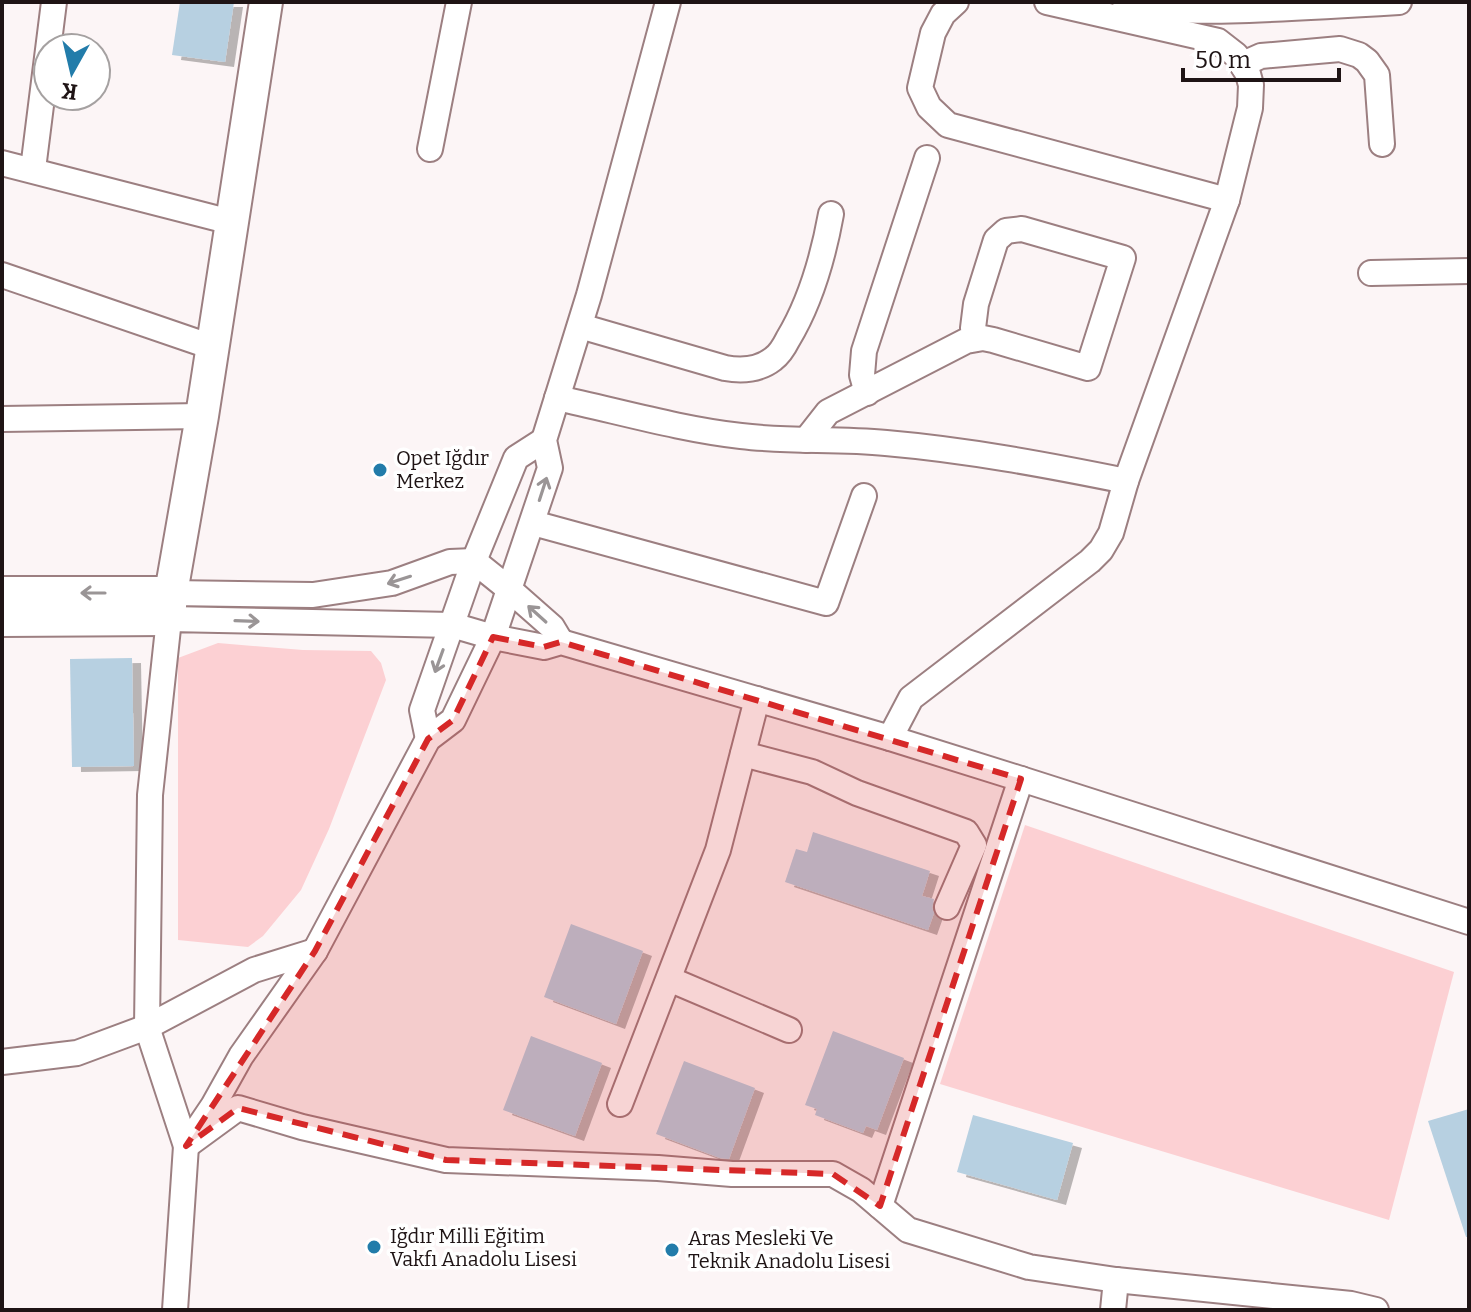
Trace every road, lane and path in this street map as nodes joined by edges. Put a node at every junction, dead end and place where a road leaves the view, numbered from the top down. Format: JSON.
{"nodes":[{"id":1,"x":54,"y":2,"type":"edge"},
{"id":2,"x":266,"y":2,"type":"edge"},
{"id":3,"x":459,"y":2,"type":"edge"},
{"id":4,"x":668,"y":2,"type":"edge"},
{"id":5,"x":956,"y":2,"type":"edge"},
{"id":6,"x":1047,"y":2,"type":"edge"},
{"id":7,"x":1125,"y":2,"type":"edge"},
{"id":8,"x":1399,"y":2,"type":"edge"},
{"id":9,"x":1243,"y":64,"type":"junction"},
{"id":10,"x":1382,"y":144,"type":"dead end"},
{"id":11,"x":430,"y":149,"type":"dead end"},
{"id":12,"x":927,"y":158,"type":"dead end"},
{"id":13,"x":2,"y":163,"type":"edge"},
{"id":14,"x":33,"y":169,"type":"junction"},
{"id":15,"x":1227,"y":200,"type":"junction"},
{"id":16,"x":831,"y":214,"type":"dead end"},
{"id":17,"x":231,"y":222,"type":"junction"},
{"id":18,"x":1469,"y":271,"type":"edge"},
{"id":19,"x":1371,"y":273,"type":"dead end"},
{"id":20,"x":2,"y":275,"type":"edge"},
{"id":21,"x":580,"y":326,"type":"junction"},
{"id":22,"x":974,"y":339,"type":"junction"},
{"id":23,"x":212,"y":347,"type":"junction"},
{"id":24,"x":867,"y":393,"type":"junction"},
{"id":25,"x":557,"y":398,"type":"junction"},
{"id":26,"x":202,"y":416,"type":"junction"},
{"id":27,"x":2,"y":419,"type":"edge"},
{"id":28,"x":544,"y":440,"type":"junction"},
{"id":29,"x":806,"y":440,"type":"junction"},
{"id":30,"x":1126,"y":481,"type":"junction"},
{"id":31,"x":864,"y":496,"type":"dead end"},
{"id":32,"x":533,"y":523,"type":"junction"},
{"id":33,"x":474,"y":561,"type":"junction"},
{"id":34,"x":510,"y":590,"type":"junction"},
{"id":35,"x":2,"y":593,"type":"edge"},
{"id":36,"x":170,"y":606,"type":"junction"},
{"id":37,"x":2,"y":620,"type":"edge"},
{"id":38,"x":452,"y":625,"type":"junction"},
{"id":39,"x":493,"y":637,"type":"junction"},
{"id":40,"x":561,"y":642,"type":"junction"},
{"id":41,"x":757,"y":699,"type":"junction"},
{"id":42,"x":890,"y":738,"type":"junction"},
{"id":43,"x":428,"y":739,"type":"junction"},
{"id":44,"x":743,"y":754,"type":"junction"},
{"id":45,"x":1021,"y":779,"type":"junction"},
{"id":46,"x":947,"y":907,"type":"dead end"},
{"id":47,"x":1469,"y":922,"type":"edge"},
{"id":48,"x":315,"y":951,"type":"junction"},
{"id":49,"x":669,"y":979,"type":"junction"},
{"id":50,"x":147,"y":1027,"type":"junction"},
{"id":51,"x":789,"y":1030,"type":"dead end"},
{"id":52,"x":2,"y":1062,"type":"edge"},
{"id":53,"x":620,"y":1104,"type":"dead end"},
{"id":54,"x":186,"y":1146,"type":"junction"},
{"id":55,"x":880,"y":1206,"type":"junction"},
{"id":56,"x":1116,"y":1280,"type":"junction"},
{"id":57,"x":175,"y":1310,"type":"edge"},
{"id":58,"x":1113,"y":1310,"type":"edge"},
{"id":59,"x":1376,"y":1310,"type":"edge"}],
"edges":[{"from":1,"to":14,"type":"street"},
{"from":2,"to":17,"type":"main road"},
{"from":3,"to":11,"type":"street"},
{"from":4,"to":21,"type":"street"},
{"from":5,"to":15,"type":"street"},
{"from":6,"to":9,"type":"street"},
{"from":7,"to":8,"type":"street"},
{"from":9,"to":10,"type":"street"},
{"from":9,"to":15,"type":"street"},
{"from":12,"to":24,"type":"street"},
{"from":13,"to":14,"type":"street"},
{"from":14,"to":17,"type":"street"},
{"from":15,"to":30,"type":"street"},
{"from":16,"to":21,"type":"street"},
{"from":17,"to":23,"type":"main road"},
{"from":18,"to":19,"type":"street"},
{"from":20,"to":23,"type":"street"},
{"from":21,"to":25,"type":"street"},
{"from":22,"to":22,"type":"street"},
{"from":22,"to":24,"type":"street"},
{"from":23,"to":26,"type":"main road"},
{"from":24,"to":29,"type":"street"},
{"from":25,"to":28,"type":"street"},
{"from":25,"to":29,"type":"street"},
{"from":26,"to":27,"type":"street"},
{"from":26,"to":36,"type":"main road"},
{"from":32,"to":28,"type":"street","one_way":true},
{"from":28,"to":33,"type":"street"},
{"from":29,"to":30,"type":"street"},
{"from":30,"to":42,"type":"street"},
{"from":31,"to":32,"type":"street"},
{"from":32,"to":34,"type":"street"},
{"from":33,"to":34,"type":"street"},
{"from":33,"to":36,"type":"street","one_way":true},
{"from":33,"to":38,"type":"street"},
{"from":34,"to":39,"type":"street"},
{"from":40,"to":34,"type":"street","one_way":true},
{"from":36,"to":35,"type":"main road","one_way":true},
{"from":36,"to":37,"type":"main road"},
{"from":36,"to":38,"type":"street","one_way":true},
{"from":36,"to":50,"type":"street"},
{"from":38,"to":39,"type":"street"},
{"from":38,"to":43,"type":"street","one_way":true},
{"from":39,"to":40,"type":"street"},
{"from":39,"to":43,"type":"street"},
{"from":40,"to":41,"type":"street"},
{"from":41,"to":42,"type":"street"},
{"from":41,"to":44,"type":"street"},
{"from":42,"to":45,"type":"street"},
{"from":43,"to":48,"type":"street"},
{"from":44,"to":46,"type":"street"},
{"from":44,"to":49,"type":"street"},
{"from":45,"to":47,"type":"street"},
{"from":45,"to":55,"type":"street"},
{"from":48,"to":50,"type":"street"},
{"from":48,"to":54,"type":"street"},
{"from":49,"to":51,"type":"street"},
{"from":49,"to":53,"type":"street"},
{"from":50,"to":52,"type":"street"},
{"from":50,"to":54,"type":"street"},
{"from":54,"to":55,"type":"street"},
{"from":54,"to":57,"type":"street"},
{"from":55,"to":56,"type":"street"},
{"from":56,"to":58,"type":"street"},
{"from":56,"to":59,"type":"street"}]}
